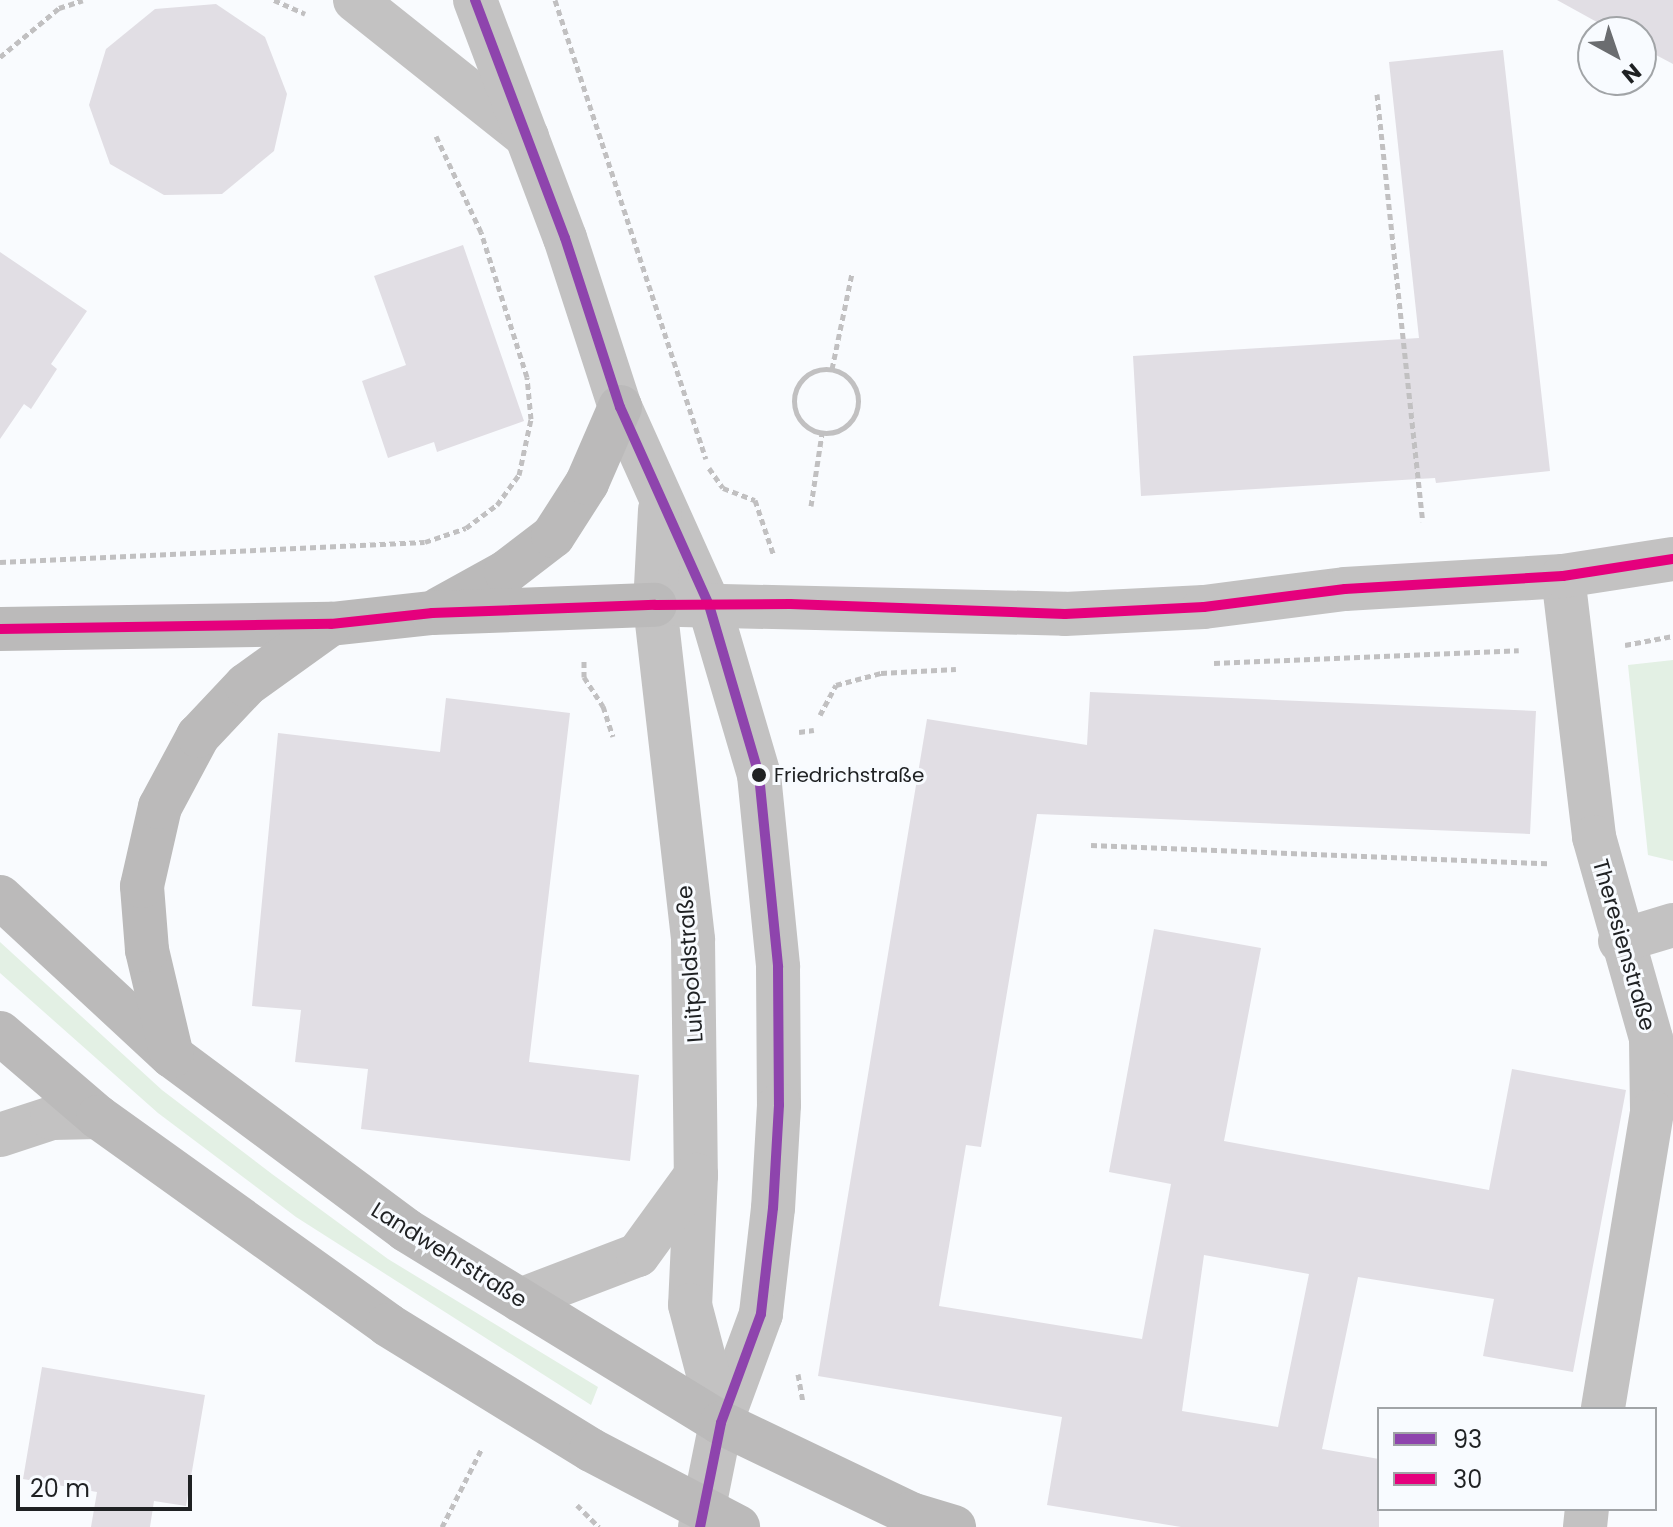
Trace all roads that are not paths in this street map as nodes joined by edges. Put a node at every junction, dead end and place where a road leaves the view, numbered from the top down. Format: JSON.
{"nodes":[{"id":1,"x":355,"y":0,"type":"edge"},
{"id":2,"x":475,"y":0,"type":"edge"},
{"id":3,"x":527,"y":137,"type":"junction"},
{"id":4,"x":620,"y":407,"type":"junction"},
{"id":5,"x":660,"y":503,"type":"junction"},
{"id":6,"x":1673,"y":559,"type":"edge"},
{"id":7,"x":1563,"y":576,"type":"junction"},
{"id":8,"x":655,"y":605,"type":"junction"},
{"id":9,"x":709,"y":605,"type":"junction"},
{"id":10,"x":432,"y":613,"type":"junction"},
{"id":11,"x":331,"y":624,"type":"junction"},
{"id":12,"x":0,"y":629,"type":"edge"},
{"id":13,"x":0,"y":897,"type":"edge"},
{"id":14,"x":1673,"y":925,"type":"edge"},
{"id":15,"x":1620,"y":941,"type":"junction"},
{"id":16,"x":0,"y":1033,"type":"edge"},
{"id":17,"x":172,"y":1056,"type":"junction"},
{"id":18,"x":98,"y":1117,"type":"junction"},
{"id":19,"x":0,"y":1135,"type":"edge"},
{"id":20,"x":696,"y":1175,"type":"junction"},
{"id":21,"x":520,"y":1300,"type":"junction"},
{"id":22,"x":1603,"y":1407,"type":"edge"},
{"id":23,"x":721,"y":1423,"type":"junction"},
{"id":24,"x":714,"y":1521,"type":"edge"},
{"id":25,"x":954,"y":1527,"type":"edge"}],
"edges":[{"from":1,"to":3,"type":"street"},
{"from":2,"to":3,"type":"street","name":"Luitpoldstraße"},
{"from":3,"to":4,"type":"street","name":"Luitpoldstraße"},
{"from":4,"to":5,"type":"street","name":"Luitpoldstraße"},
{"from":4,"to":10,"type":"main road"},
{"from":5,"to":8,"type":"street","name":"Luitpoldstraße"},
{"from":5,"to":9,"type":"street","name":"Luitpoldstraße"},
{"from":6,"to":7,"type":"street"},
{"from":7,"to":9,"type":"street"},
{"from":7,"to":15,"type":"street","name":"Theresienstraße"},
{"from":8,"to":9,"type":"street"},
{"from":8,"to":10,"type":"main road"},
{"from":8,"to":20,"type":"street","name":"Luitpoldstraße"},
{"from":9,"to":23,"type":"street","name":"Luitpoldstraße"},
{"from":10,"to":11,"type":"main road"},
{"from":11,"to":12,"type":"main road"},
{"from":11,"to":17,"type":"main road"},
{"from":13,"to":17,"type":"main road","name":"Landwehrstraße"},
{"from":14,"to":15,"type":"street"},
{"from":15,"to":22,"type":"street","name":"Theresienstraße"},
{"from":16,"to":18,"type":"main road"},
{"from":17,"to":21,"type":"main road","name":"Landwehrstraße"},
{"from":18,"to":19,"type":"street"},
{"from":18,"to":24,"type":"main road"},
{"from":20,"to":21,"type":"street"},
{"from":20,"to":23,"type":"street","name":"Luitpoldstraße"},
{"from":21,"to":23,"type":"main road","name":"Landwehrstraße"},
{"from":23,"to":24,"type":"street","name":"Luitpoldstraße"},
{"from":23,"to":25,"type":"main road","name":"Landwehrstraße"}]}
